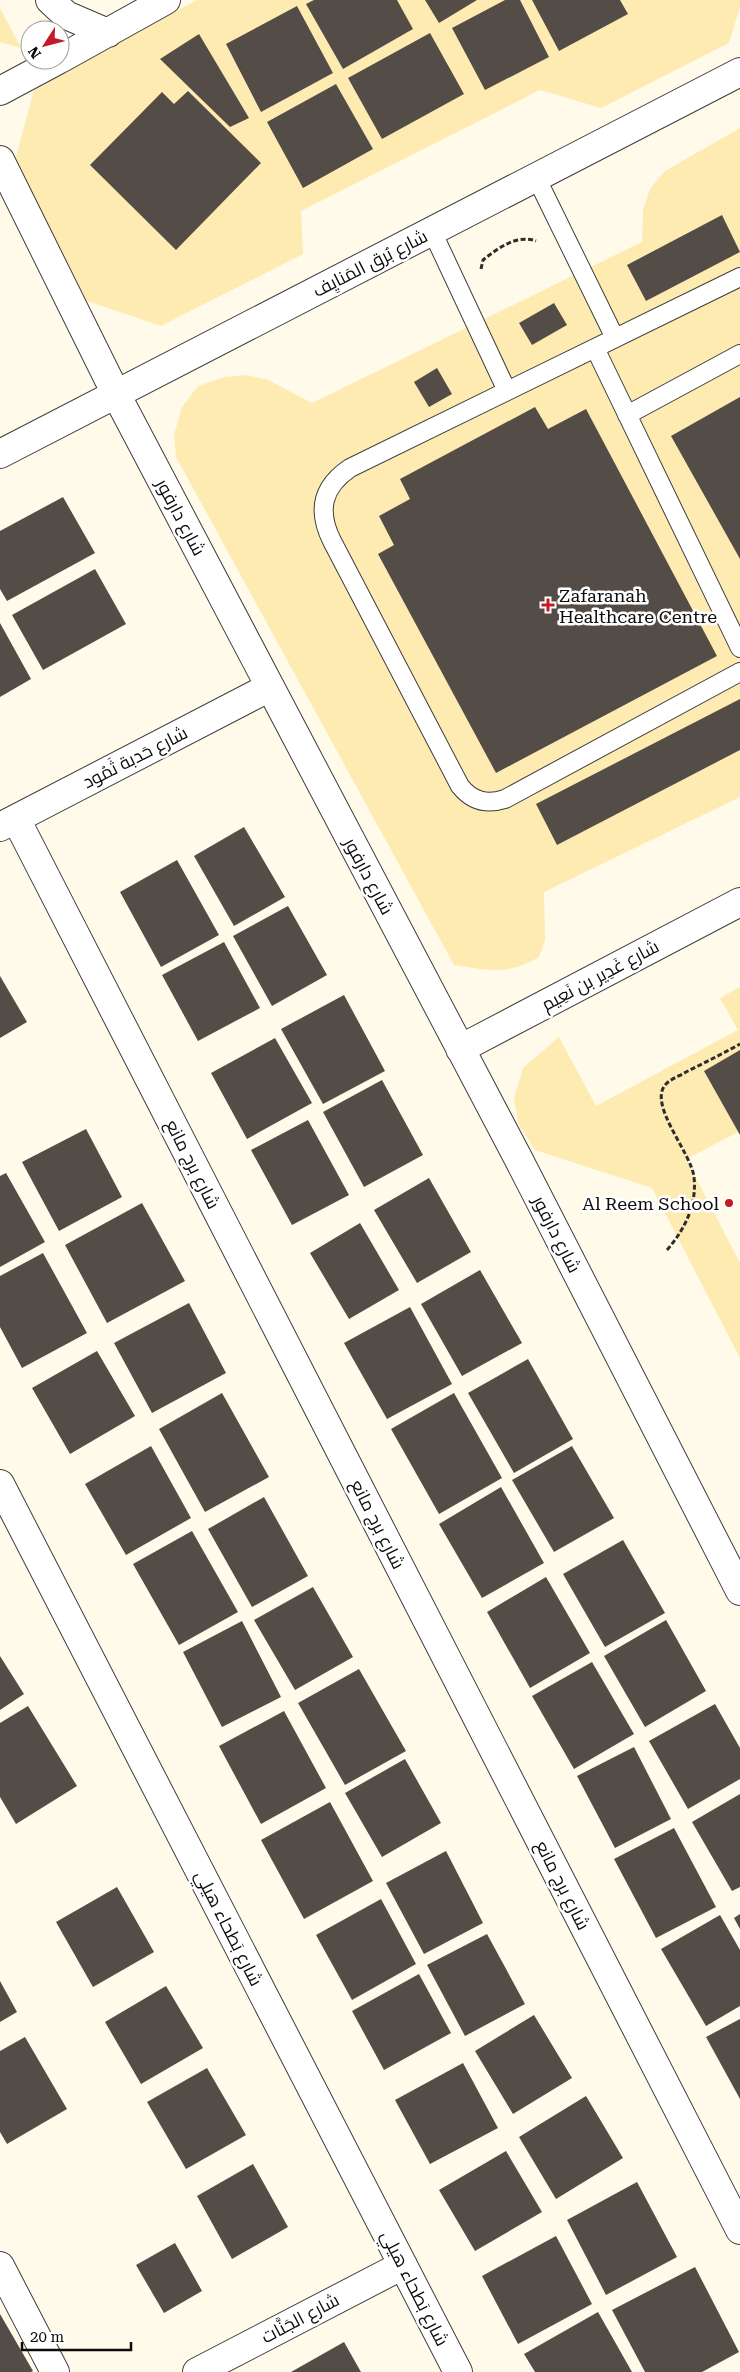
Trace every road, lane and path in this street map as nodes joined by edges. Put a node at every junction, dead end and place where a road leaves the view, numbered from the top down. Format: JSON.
{"nodes":[{"id":1,"x":50,"y":0,"type":"edge"},
{"id":2,"x":166,"y":0,"type":"edge"},
{"id":3,"x":108,"y":33,"type":"junction"},
{"id":4,"x":70,"y":53,"type":"edge"},
{"id":5,"x":39,"y":70,"type":"edge"},
{"id":6,"x":740,"y":72,"type":"edge"},
{"id":7,"x":0,"y":91,"type":"edge"},
{"id":8,"x":0,"y":160,"type":"edge"},
{"id":9,"x":536,"y":177,"type":"junction"},
{"id":10,"x":432,"y":231,"type":"junction"},
{"id":11,"x":572,"y":250,"type":"junction"},
{"id":12,"x":482,"y":274,"type":"dead end"},
{"id":13,"x":740,"y":276,"type":"edge"},
{"id":14,"x":615,"y":338,"type":"junction"},
{"id":15,"x":595,"y":348,"type":"junction"},
{"id":16,"x":740,"y":354,"type":"edge"},
{"id":17,"x":508,"y":391,"type":"junction"},
{"id":18,"x":116,"y":394,"type":"junction"},
{"id":19,"x":627,"y":415,"type":"junction"},
{"id":20,"x":0,"y":454,"type":"edge"},
{"id":21,"x":740,"y":648,"type":"edge"},
{"id":22,"x":740,"y":672,"type":"edge"},
{"id":23,"x":270,"y":687,"type":"junction"},
{"id":24,"x":8,"y":823,"type":"edge"},
{"id":25,"x":740,"y":902,"type":"edge"},
{"id":26,"x":740,"y":1044,"type":"edge"},
{"id":27,"x":460,"y":1049,"type":"junction"},
{"id":28,"x":667,"y":1250,"type":"dead end"},
{"id":29,"x":0,"y":1484,"type":"edge"},
{"id":30,"x":740,"y":1590,"type":"edge"},
{"id":31,"x":740,"y":2230,"type":"edge"},
{"id":32,"x":403,"y":2264,"type":"junction"},
{"id":33,"x":0,"y":2266,"type":"edge"},
{"id":34,"x":55,"y":2372,"type":"edge"},
{"id":35,"x":197,"y":2372,"type":"edge"},
{"id":36,"x":458,"y":2372,"type":"edge"}],
"edges":[{"from":1,"to":3,"type":"street"},
{"from":2,"to":3,"type":"street"},
{"from":3,"to":4,"type":"street"},
{"from":5,"to":7,"type":"street"},
{"from":6,"to":9,"type":"street","name":"شارع بُرق المَنايِف"},
{"from":8,"to":18,"type":"street","name":"شارع دارفور"},
{"from":9,"to":10,"type":"street","name":"شارع بُرق المَنايِف"},
{"from":9,"to":11,"type":"lane"},
{"from":10,"to":17,"type":"lane"},
{"from":10,"to":18,"type":"street","name":"شارع بُرق المَنايِف"},
{"from":11,"to":12,"type":"path"},
{"from":11,"to":14,"type":"lane"},
{"from":13,"to":14,"type":"lane"},
{"from":14,"to":15,"type":"lane"},
{"from":15,"to":17,"type":"lane"},
{"from":15,"to":19,"type":"lane"},
{"from":16,"to":19,"type":"lane"},
{"from":17,"to":22,"type":"lane"},
{"from":18,"to":20,"type":"street","name":"شارع بُرق المَنايِف"},
{"from":18,"to":23,"type":"street","name":"شارع دارفور"},
{"from":19,"to":21,"type":"lane"},
{"from":23,"to":24,"type":"street","name":"شارع حَدبة ثَمُود"},
{"from":23,"to":27,"type":"street","name":"شارع دارفور"},
{"from":24,"to":31,"type":"street","name":"شارع برج مانع"},
{"from":25,"to":27,"type":"street","name":"شارع غَدِير بن نَعِيم"},
{"from":26,"to":28,"type":"path"},
{"from":27,"to":30,"type":"street","name":"شارع دارفور"},
{"from":29,"to":32,"type":"street","name":"شارع بَطحاء هيلي"},
{"from":32,"to":35,"type":"street","name":"شارع الجَنَّات"},
{"from":32,"to":36,"type":"street","name":"شارع بَطحاء هيلي"},
{"from":33,"to":34,"type":"street"}]}
